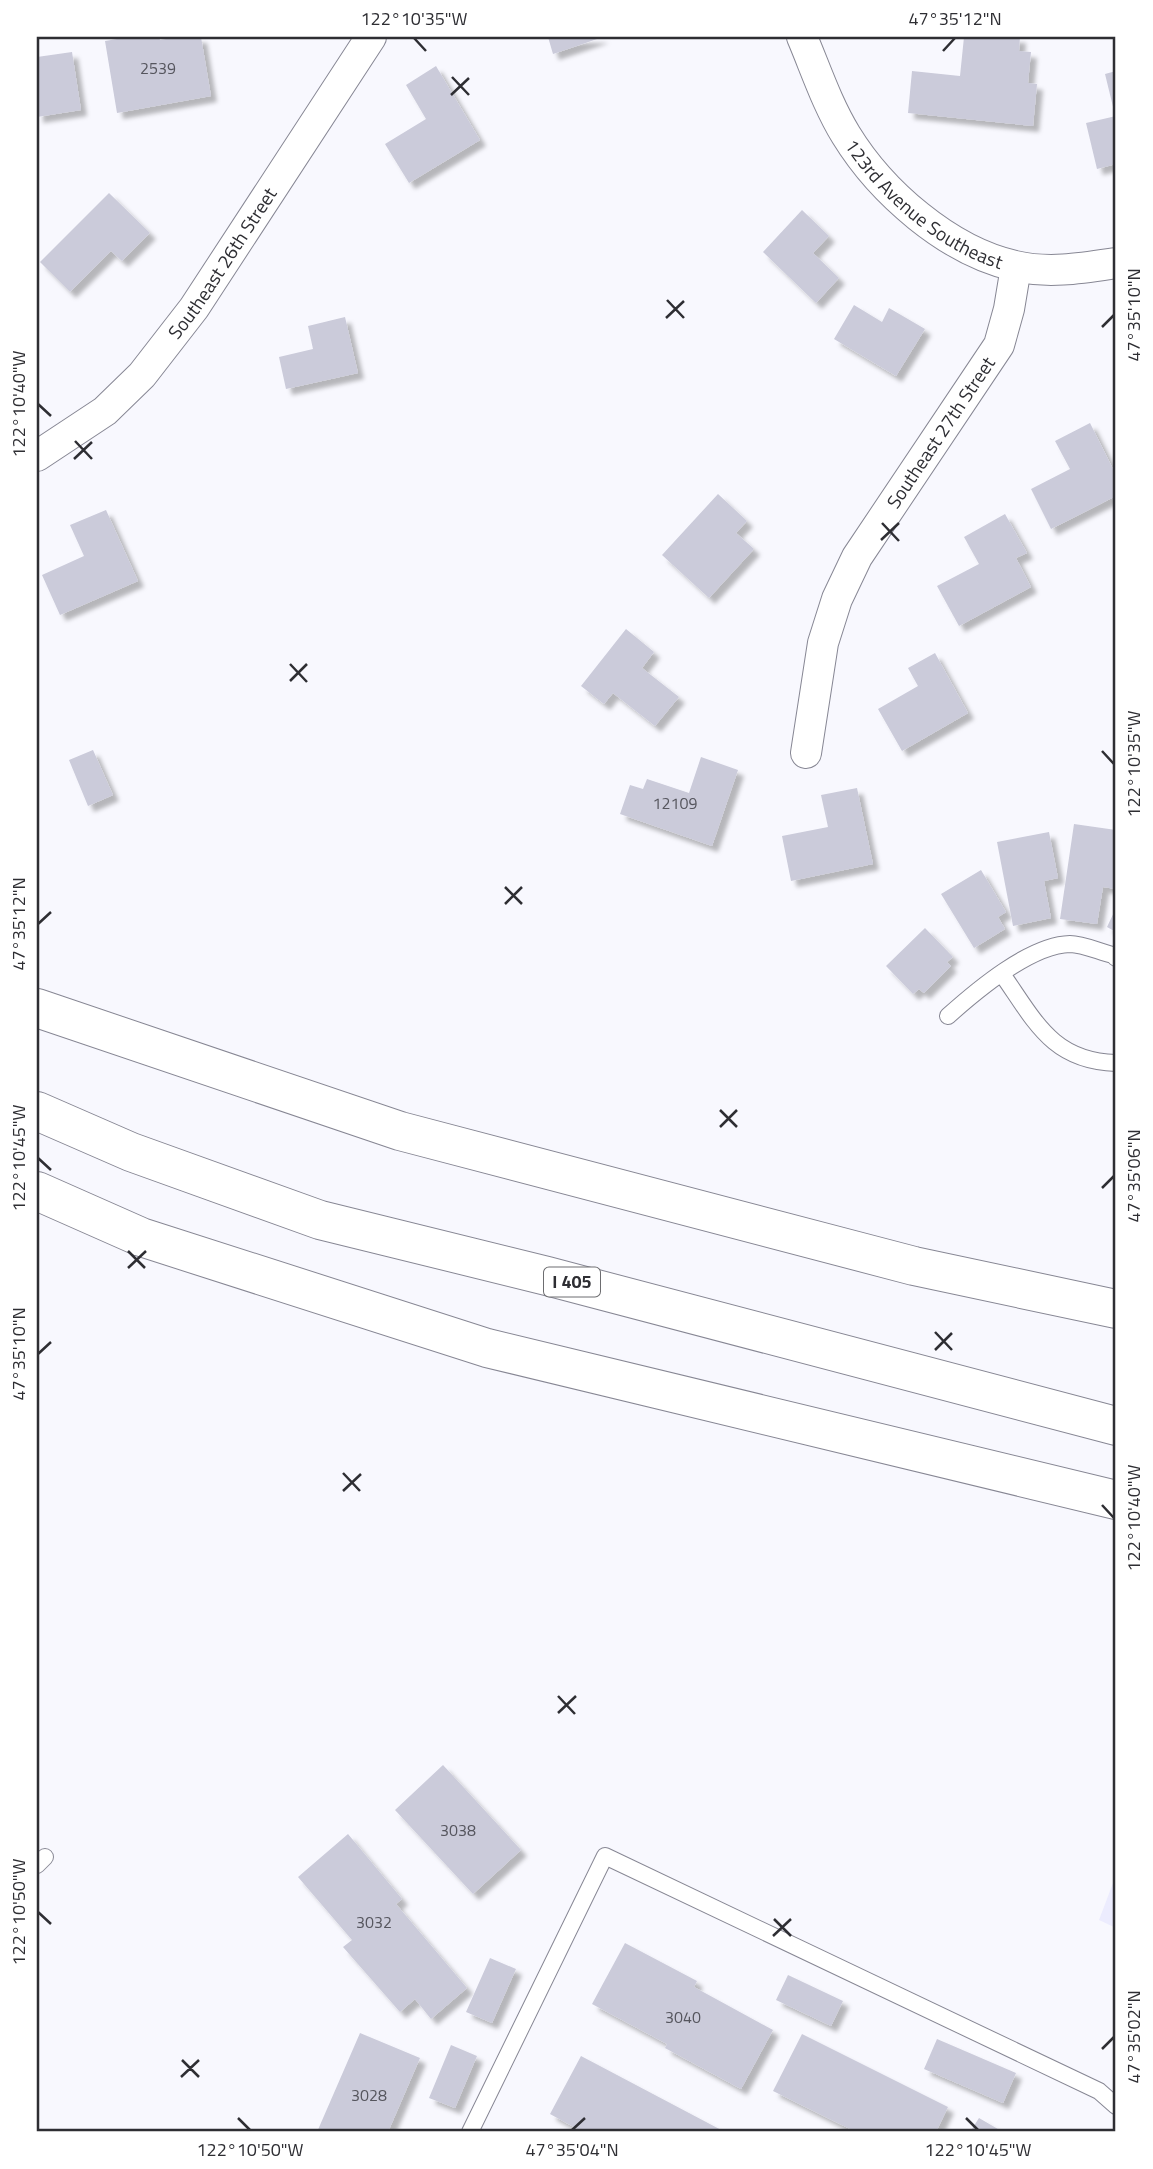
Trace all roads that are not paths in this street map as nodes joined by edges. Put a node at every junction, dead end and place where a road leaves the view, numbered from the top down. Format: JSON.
{"nodes":[{"id":1,"x":371,"y":37,"type":"edge"},
{"id":2,"x":802,"y":37,"type":"edge"},
{"id":3,"x":1116,"y":263,"type":"edge"},
{"id":4,"x":1016,"y":267,"type":"junction"},
{"id":5,"x":37,"y":456,"type":"edge"},
{"id":6,"x":806,"y":753,"type":"dead end"},
{"id":7,"x":1116,"y":958,"type":"edge"},
{"id":8,"x":1002,"y":974,"type":"junction"},
{"id":9,"x":37,"y":1008,"type":"edge"},
{"id":10,"x":948,"y":1016,"type":"dead end"},
{"id":11,"x":1116,"y":1063,"type":"edge"},
{"id":12,"x":37,"y":1111,"type":"edge"},
{"id":13,"x":37,"y":1191,"type":"edge"},
{"id":14,"x":1116,"y":1309,"type":"edge"},
{"id":15,"x":1116,"y":1426,"type":"edge"},
{"id":16,"x":1116,"y":1500,"type":"edge"},
{"id":17,"x":1116,"y":2106,"type":"edge"},
{"id":18,"x":470,"y":2132,"type":"edge"}],
"edges":[{"from":1,"to":5,"type":"street","name":"Southeast 26th Street"},
{"from":2,"to":4,"type":"street","name":"123rd Avenue Southeast"},
{"from":3,"to":4,"type":"street","name":"123rd Avenue Southeast"},
{"from":4,"to":6,"type":"street","name":"Southeast 27th Street"},
{"from":7,"to":8,"type":"lane"},
{"from":8,"to":10,"type":"lane"},
{"from":8,"to":11,"type":"lane"},
{"from":9,"to":14,"type":"highway"},
{"from":12,"to":15,"type":"highway","number":"I 405"},
{"from":13,"to":16,"type":"highway"},
{"from":17,"to":18,"type":"lane"}]}
